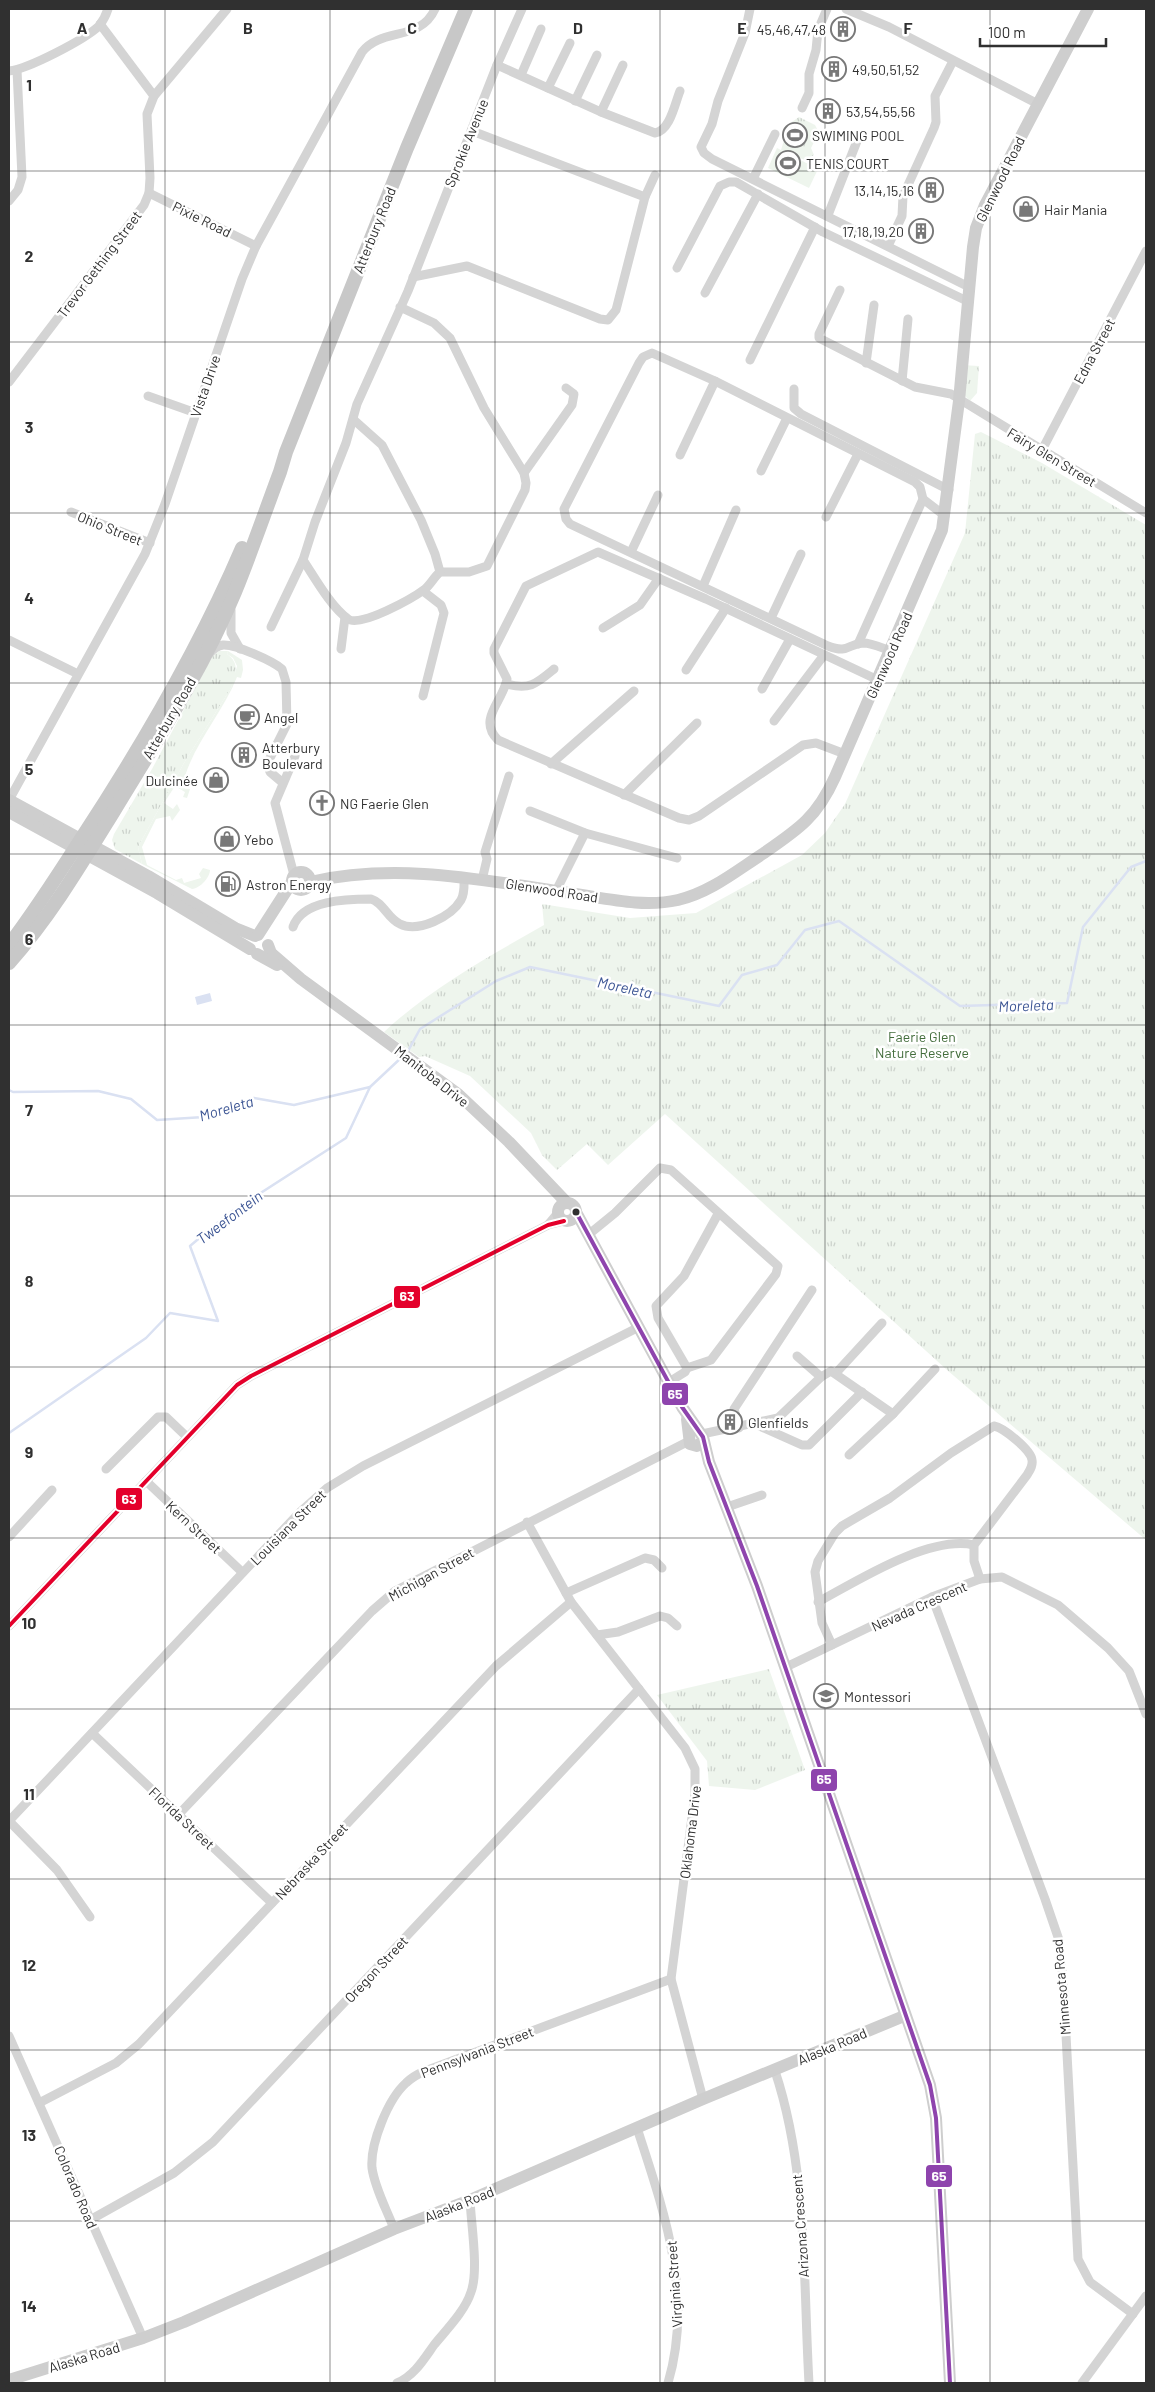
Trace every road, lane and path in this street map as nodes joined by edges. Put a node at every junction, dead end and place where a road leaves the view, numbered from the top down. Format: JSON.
{"nodes":[{"id":1,"x":108,"y":9,"type":"edge"},
{"id":2,"x":227,"y":9,"type":"edge"},
{"id":3,"x":436,"y":9,"type":"edge"},
{"id":4,"x":466,"y":9,"type":"edge"},
{"id":5,"x":522,"y":9,"type":"edge"},
{"id":6,"x":750,"y":9,"type":"edge"},
{"id":7,"x":827,"y":9,"type":"edge"},
{"id":8,"x":846,"y":9,"type":"edge"},
{"id":9,"x":1088,"y":9,"type":"edge"},
{"id":10,"x":100,"y":24,"type":"junction"},
{"id":11,"x":541,"y":29,"type":"dead end"},
{"id":12,"x":570,"y":43,"type":"dead end"},
{"id":13,"x":597,"y":55,"type":"dead end"},
{"id":14,"x":953,"y":61,"type":"junction"},
{"id":15,"x":497,"y":64,"type":"junction"},
{"id":16,"x":622,"y":65,"type":"dead end"},
{"id":17,"x":13,"y":71,"type":"edge"},
{"id":18,"x":521,"y":75,"type":"junction"},
{"id":19,"x":548,"y":88,"type":"junction"},
{"id":20,"x":680,"y":91,"type":"dead end"},
{"id":21,"x":154,"y":96,"type":"junction"},
{"id":22,"x":575,"y":101,"type":"junction"},
{"id":23,"x":1038,"y":104,"type":"junction"},
{"id":24,"x":802,"y":108,"type":"dead end"},
{"id":25,"x":601,"y":112,"type":"junction"},
{"id":26,"x":472,"y":131,"type":"junction"},
{"id":27,"x":775,"y":134,"type":"dead end"},
{"id":28,"x":859,"y":136,"type":"dead end"},
{"id":29,"x":656,"y":175,"type":"dead end"},
{"id":30,"x":753,"y":179,"type":"junction"},
{"id":31,"x":148,"y":192,"type":"junction"},
{"id":32,"x":758,"y":194,"type":"junction"},
{"id":33,"x":645,"y":197,"type":"junction"},
{"id":34,"x":9,"y":201,"type":"edge"},
{"id":35,"x":828,"y":215,"type":"junction"},
{"id":36,"x":815,"y":227,"type":"junction"},
{"id":37,"x":256,"y":246,"type":"junction"},
{"id":38,"x":888,"y":246,"type":"junction"},
{"id":39,"x":1146,"y":251,"type":"edge"},
{"id":40,"x":677,"y":268,"type":"dead end"},
{"id":41,"x":413,"y":277,"type":"junction"},
{"id":42,"x":969,"y":287,"type":"junction"},
{"id":43,"x":840,"y":290,"type":"dead end"},
{"id":44,"x":705,"y":293,"type":"dead end"},
{"id":45,"x":967,"y":301,"type":"junction"},
{"id":46,"x":874,"y":305,"type":"dead end"},
{"id":47,"x":400,"y":307,"type":"junction"},
{"id":48,"x":908,"y":319,"type":"dead end"},
{"id":49,"x":750,"y":360,"type":"dead end"},
{"id":50,"x":866,"y":363,"type":"junction"},
{"id":51,"x":715,"y":381,"type":"junction"},
{"id":52,"x":9,"y":382,"type":"edge"},
{"id":53,"x":902,"y":382,"type":"junction"},
{"id":54,"x":566,"y":388,"type":"dead end"},
{"id":55,"x":794,"y":389,"type":"dead end"},
{"id":56,"x":148,"y":396,"type":"dead end"},
{"id":57,"x":958,"y":401,"type":"junction"},
{"id":58,"x":196,"y":413,"type":"junction"},
{"id":59,"x":787,"y":418,"type":"junction"},
{"id":60,"x":354,"y":420,"type":"junction"},
{"id":61,"x":1042,"y":450,"type":"junction"},
{"id":62,"x":286,"y":452,"type":"junction"},
{"id":63,"x":858,"y":454,"type":"junction"},
{"id":64,"x":680,"y":455,"type":"dead end"},
{"id":65,"x":761,"y":471,"type":"dead end"},
{"id":66,"x":524,"y":473,"type":"junction"},
{"id":67,"x":948,"y":490,"type":"junction"},
{"id":68,"x":658,"y":495,"type":"dead end"},
{"id":69,"x":923,"y":499,"type":"junction"},
{"id":70,"x":736,"y":510,"type":"dead end"},
{"id":71,"x":70,"y":512,"type":"dead end"},
{"id":72,"x":1146,"y":513,"type":"edge"},
{"id":73,"x":945,"y":516,"type":"junction"},
{"id":74,"x":826,"y":517,"type":"dead end"},
{"id":75,"x":150,"y":544,"type":"junction"},
{"id":76,"x":631,"y":552,"type":"junction"},
{"id":77,"x":801,"y":554,"type":"dead end"},
{"id":78,"x":303,"y":560,"type":"junction"},
{"id":79,"x":440,"y":572,"type":"junction"},
{"id":80,"x":659,"y":578,"type":"junction"},
{"id":81,"x":702,"y":586,"type":"junction"},
{"id":82,"x":422,"y":591,"type":"junction"},
{"id":83,"x":234,"y":593,"type":"junction"},
{"id":84,"x":726,"y":608,"type":"junction"},
{"id":85,"x":345,"y":617,"type":"junction"},
{"id":86,"x":771,"y":618,"type":"junction"},
{"id":87,"x":271,"y":627,"type":"dead end"},
{"id":88,"x":603,"y":628,"type":"dead end"},
{"id":89,"x":790,"y":639,"type":"junction"},
{"id":90,"x":9,"y":640,"type":"edge"},
{"id":91,"x":858,"y":644,"type":"junction"},
{"id":92,"x":240,"y":648,"type":"junction"},
{"id":93,"x":341,"y":649,"type":"dead end"},
{"id":94,"x":891,"y":651,"type":"junction"},
{"id":95,"x":824,"y":655,"type":"junction"},
{"id":96,"x":201,"y":662,"type":"junction"},
{"id":97,"x":554,"y":669,"type":"dead end"},
{"id":98,"x":686,"y":670,"type":"dead end"},
{"id":99,"x":78,"y":674,"type":"junction"},
{"id":100,"x":878,"y":680,"type":"junction"},
{"id":101,"x":506,"y":684,"type":"junction"},
{"id":102,"x":762,"y":689,"type":"dead end"},
{"id":103,"x":634,"y":691,"type":"dead end"},
{"id":104,"x":423,"y":696,"type":"dead end"},
{"id":105,"x":774,"y":721,"type":"dead end"},
{"id":106,"x":697,"y":723,"type":"dead end"},
{"id":107,"x":845,"y":754,"type":"junction"},
{"id":108,"x":295,"y":756,"type":"dead end"},
{"id":109,"x":551,"y":764,"type":"junction"},
{"id":110,"x":509,"y":776,"type":"dead end"},
{"id":111,"x":283,"y":783,"type":"junction"},
{"id":112,"x":624,"y":795,"type":"junction"},
{"id":113,"x":9,"y":800,"type":"edge"},
{"id":114,"x":530,"y":811,"type":"dead end"},
{"id":115,"x":9,"y":812,"type":"edge"},
{"id":116,"x":585,"y":833,"type":"junction"},
{"id":117,"x":84,"y":848,"type":"junction"},
{"id":118,"x":677,"y":858,"type":"dead end"},
{"id":119,"x":464,"y":877,"type":"junction"},
{"id":120,"x":301,"y":879,"type":"junction"},
{"id":121,"x":482,"y":880,"type":"junction"},
{"id":122,"x":556,"y":891,"type":"junction"},
{"id":123,"x":293,"y":927,"type":"dead end"},
{"id":124,"x":262,"y":940,"type":"junction"},
{"id":125,"x":9,"y":945,"type":"edge"},
{"id":126,"x":254,"y":952,"type":"junction"},
{"id":127,"x":9,"y":963,"type":"edge"},
{"id":128,"x":301,"y":979,"type":"junction"},
{"id":129,"x":565,"y":1213,"type":"junction"},
{"id":130,"x":718,"y":1214,"type":"junction"},
{"id":131,"x":588,"y":1235,"type":"junction"},
{"id":132,"x":812,"y":1290,"type":"dead end"},
{"id":133,"x":882,"y":1323,"type":"dead end"},
{"id":134,"x":639,"y":1327,"type":"junction"},
{"id":135,"x":797,"y":1356,"type":"dead end"},
{"id":136,"x":686,"y":1368,"type":"junction"},
{"id":137,"x":935,"y":1369,"type":"dead end"},
{"id":138,"x":836,"y":1373,"type":"junction"},
{"id":139,"x":821,"y":1377,"type":"junction"},
{"id":140,"x":669,"y":1382,"type":"junction"},
{"id":141,"x":862,"y":1392,"type":"junction"},
{"id":142,"x":893,"y":1414,"type":"junction"},
{"id":143,"x":756,"y":1424,"type":"junction"},
{"id":144,"x":738,"y":1428,"type":"junction"},
{"id":145,"x":187,"y":1437,"type":"junction"},
{"id":146,"x":696,"y":1438,"type":"junction"},
{"id":147,"x":849,"y":1455,"type":"dead end"},
{"id":148,"x":106,"y":1469,"type":"dead end"},
{"id":149,"x":146,"y":1481,"type":"junction"},
{"id":150,"x":52,"y":1490,"type":"dead end"},
{"id":151,"x":762,"y":1495,"type":"dead end"},
{"id":152,"x":727,"y":1507,"type":"junction"},
{"id":153,"x":527,"y":1522,"type":"junction"},
{"id":154,"x":9,"y":1536,"type":"edge"},
{"id":155,"x":974,"y":1545,"type":"junction"},
{"id":156,"x":662,"y":1568,"type":"dead end"},
{"id":157,"x":242,"y":1572,"type":"junction"},
{"id":158,"x":980,"y":1579,"type":"junction"},
{"id":159,"x":566,"y":1593,"type":"junction"},
{"id":160,"x":932,"y":1597,"type":"junction"},
{"id":161,"x":571,"y":1602,"type":"junction"},
{"id":162,"x":818,"y":1602,"type":"junction"},
{"id":163,"x":9,"y":1626,"type":"edge"},
{"id":164,"x":677,"y":1626,"type":"dead end"},
{"id":165,"x":596,"y":1635,"type":"junction"},
{"id":166,"x":832,"y":1645,"type":"junction"},
{"id":167,"x":786,"y":1667,"type":"junction"},
{"id":168,"x":639,"y":1689,"type":"junction"},
{"id":169,"x":1146,"y":1714,"type":"edge"},
{"id":170,"x":92,"y":1733,"type":"junction"},
{"id":171,"x":179,"y":1814,"type":"junction"},
{"id":172,"x":9,"y":1820,"type":"edge"},
{"id":173,"x":272,"y":1903,"type":"junction"},
{"id":174,"x":90,"y":1917,"type":"dead end"},
{"id":175,"x":671,"y":1979,"type":"junction"},
{"id":176,"x":904,"y":2016,"type":"junction"},
{"id":177,"x":9,"y":2036,"type":"edge"},
{"id":178,"x":775,"y":2071,"type":"junction"},
{"id":179,"x":703,"y":2099,"type":"junction"},
{"id":180,"x":39,"y":2103,"type":"junction"},
{"id":181,"x":637,"y":2128,"type":"junction"},
{"id":182,"x":470,"y":2200,"type":"junction"},
{"id":183,"x":90,"y":2220,"type":"junction"},
{"id":184,"x":394,"y":2229,"type":"junction"},
{"id":185,"x":1146,"y":2296,"type":"edge"},
{"id":186,"x":1133,"y":2314,"type":"junction"},
{"id":187,"x":143,"y":2338,"type":"junction"},
{"id":188,"x":9,"y":2380,"type":"edge"},
{"id":189,"x":397,"y":2383,"type":"edge"},
{"id":190,"x":668,"y":2383,"type":"edge"},
{"id":191,"x":809,"y":2383,"type":"edge"},
{"id":192,"x":950,"y":2383,"type":"edge"},
{"id":193,"x":1082,"y":2383,"type":"edge"}],
"edges":[{"from":1,"to":10,"type":"street"},
{"from":2,"to":21,"type":"street","name":"Trevor Gething Street"},
{"from":3,"to":37,"type":"street","name":"Vista Drive"},
{"from":4,"to":62,"type":"main road","name":"Atterbury Road"},
{"from":5,"to":15,"type":"street","name":"Sprokie Avenue"},
{"from":6,"to":30,"type":"street"},
{"from":7,"to":24,"type":"street"},
{"from":8,"to":14,"type":"street"},
{"from":9,"to":23,"type":"street","name":"Glenwood Road"},
{"from":10,"to":17,"type":"street"},
{"from":10,"to":21,"type":"street"},
{"from":11,"to":18,"type":"street"},
{"from":12,"to":19,"type":"street"},
{"from":13,"to":22,"type":"street"},
{"from":14,"to":23,"type":"street"},
{"from":14,"to":38,"type":"street"},
{"from":15,"to":18,"type":"street"},
{"from":15,"to":26,"type":"street","name":"Sprokie Avenue"},
{"from":16,"to":25,"type":"street"},
{"from":17,"to":34,"type":"street"},
{"from":18,"to":19,"type":"street"},
{"from":19,"to":22,"type":"street"},
{"from":20,"to":25,"type":"street"},
{"from":21,"to":31,"type":"street","name":"Trevor Gething Street"},
{"from":22,"to":25,"type":"street"},
{"from":23,"to":42,"type":"street","name":"Glenwood Road"},
{"from":26,"to":33,"type":"street"},
{"from":26,"to":41,"type":"street","name":"Sprokie Avenue"},
{"from":27,"to":30,"type":"street"},
{"from":28,"to":35,"type":"street"},
{"from":29,"to":33,"type":"street"},
{"from":30,"to":35,"type":"street"},
{"from":31,"to":37,"type":"street","name":"Pixie Road"},
{"from":31,"to":52,"type":"street","name":"Trevor Gething Street"},
{"from":32,"to":36,"type":"street"},
{"from":32,"to":40,"type":"street"},
{"from":32,"to":44,"type":"street"},
{"from":33,"to":41,"type":"street"},
{"from":35,"to":38,"type":"street"},
{"from":36,"to":45,"type":"street"},
{"from":36,"to":49,"type":"street"},
{"from":37,"to":58,"type":"street","name":"Vista Drive"},
{"from":38,"to":42,"type":"street"},
{"from":39,"to":61,"type":"street","name":"Edna Street"},
{"from":41,"to":47,"type":"street","name":"Sprokie Avenue"},
{"from":42,"to":45,"type":"street","name":"Glenwood Road"},
{"from":43,"to":50,"type":"street","name":"Fairy Glen Street"},
{"from":45,"to":57,"type":"street","name":"Glenwood Road"},
{"from":46,"to":50,"type":"street"},
{"from":47,"to":60,"type":"street","name":"Sprokie Avenue"},
{"from":47,"to":66,"type":"street"},
{"from":48,"to":53,"type":"street"},
{"from":50,"to":53,"type":"street","name":"Fairy Glen Street"},
{"from":51,"to":59,"type":"street"},
{"from":51,"to":64,"type":"street"},
{"from":51,"to":76,"type":"street"},
{"from":53,"to":57,"type":"street","name":"Fairy Glen Street"},
{"from":54,"to":66,"type":"street"},
{"from":55,"to":67,"type":"street"},
{"from":56,"to":58,"type":"street"},
{"from":57,"to":61,"type":"street","name":"Fairy Glen Street"},
{"from":57,"to":67,"type":"street","name":"Glenwood Road"},
{"from":58,"to":75,"type":"street","name":"Vista Drive"},
{"from":59,"to":63,"type":"street"},
{"from":59,"to":65,"type":"street"},
{"from":60,"to":78,"type":"street","name":"Sprokie Avenue"},
{"from":60,"to":79,"type":"street"},
{"from":61,"to":72,"type":"street","name":"Fairy Glen Street"},
{"from":62,"to":83,"type":"main road","name":"Atterbury Road"},
{"from":62,"to":117,"type":"main road","name":"Atterbury Road"},
{"from":63,"to":69,"type":"street"},
{"from":63,"to":74,"type":"street"},
{"from":66,"to":79,"type":"street"},
{"from":67,"to":73,"type":"street","name":"Glenwood Road"},
{"from":68,"to":76,"type":"street"},
{"from":69,"to":73,"type":"street"},
{"from":69,"to":91,"type":"street"},
{"from":70,"to":81,"type":"street"},
{"from":71,"to":75,"type":"street","name":"Ohio Street"},
{"from":73,"to":94,"type":"street","name":"Glenwood Road"},
{"from":75,"to":99,"type":"street","name":"Vista Drive"},
{"from":76,"to":81,"type":"street"},
{"from":77,"to":86,"type":"street"},
{"from":78,"to":85,"type":"street"},
{"from":78,"to":87,"type":"street","name":"Sprokie Avenue"},
{"from":79,"to":82,"type":"street"},
{"from":80,"to":84,"type":"street"},
{"from":80,"to":88,"type":"street"},
{"from":80,"to":101,"type":"street"},
{"from":81,"to":86,"type":"street"},
{"from":82,"to":85,"type":"street"},
{"from":82,"to":104,"type":"street"},
{"from":83,"to":92,"type":"street"},
{"from":83,"to":96,"type":"main road","name":"Atterbury Road"},
{"from":84,"to":89,"type":"street"},
{"from":84,"to":98,"type":"street"},
{"from":85,"to":93,"type":"street"},
{"from":86,"to":91,"type":"street"},
{"from":89,"to":95,"type":"street"},
{"from":89,"to":102,"type":"street"},
{"from":90,"to":99,"type":"street"},
{"from":91,"to":94,"type":"street"},
{"from":92,"to":96,"type":"street"},
{"from":92,"to":111,"type":"street"},
{"from":94,"to":100,"type":"street","name":"Glenwood Road"},
{"from":95,"to":100,"type":"street"},
{"from":95,"to":105,"type":"street"},
{"from":96,"to":117,"type":"main road","name":"Atterbury Road"},
{"from":97,"to":101,"type":"street"},
{"from":99,"to":113,"type":"street","name":"Vista Drive"},
{"from":100,"to":107,"type":"street","name":"Glenwood Road"},
{"from":101,"to":109,"type":"street"},
{"from":103,"to":109,"type":"street"},
{"from":106,"to":112,"type":"street"},
{"from":107,"to":112,"type":"street"},
{"from":107,"to":122,"type":"street","name":"Glenwood Road"},
{"from":108,"to":111,"type":"street"},
{"from":109,"to":112,"type":"street"},
{"from":110,"to":121,"type":"street"},
{"from":111,"to":120,"type":"street"},
{"from":113,"to":117,"type":"street"},
{"from":114,"to":116,"type":"street"},
{"from":115,"to":117,"type":"street"},
{"from":116,"to":118,"type":"street"},
{"from":116,"to":122,"type":"street"},
{"from":117,"to":124,"type":"street","name":"Manitoba Drive"},
{"from":117,"to":125,"type":"main road","name":"Atterbury Road"},
{"from":117,"to":126,"type":"street","name":"Manitoba Drive"},
{"from":117,"to":127,"type":"main road","name":"Atterbury Road"},
{"from":119,"to":120,"type":"street","name":"Glenwood Road"},
{"from":119,"to":121,"type":"street","name":"Glenwood Road"},
{"from":119,"to":123,"type":"street"},
{"from":120,"to":124,"type":"street"},
{"from":121,"to":122,"type":"street","name":"Glenwood Road"},
{"from":124,"to":126,"type":"street"},
{"from":124,"to":128,"type":"street","name":"Manitoba Drive"},
{"from":126,"to":128,"type":"street","name":"Manitoba Drive"},
{"from":128,"to":129,"type":"street","name":"Manitoba Drive"},
{"from":129,"to":131,"type":"street","name":"Manitoba Drive"},
{"from":129,"to":145,"type":"street"},
{"from":130,"to":131,"type":"street"},
{"from":130,"to":136,"type":"street"},
{"from":130,"to":136,"type":"street"},
{"from":131,"to":134,"type":"street","name":"Manitoba Drive"},
{"from":132,"to":144,"type":"street"},
{"from":133,"to":138,"type":"street"},
{"from":134,"to":140,"type":"street","name":"Manitoba Drive"},
{"from":134,"to":157,"type":"street","name":"Louisiana Street"},
{"from":135,"to":139,"type":"street"},
{"from":136,"to":140,"type":"street"},
{"from":137,"to":142,"type":"street"},
{"from":138,"to":139,"type":"street"},
{"from":138,"to":141,"type":"street"},
{"from":139,"to":143,"type":"street","name":"Michigan Street"},
{"from":140,"to":146,"type":"street","name":"Manitoba Drive"},
{"from":141,"to":142,"type":"street"},
{"from":141,"to":143,"type":"street"},
{"from":142,"to":147,"type":"street"},
{"from":143,"to":144,"type":"street","name":"Michigan Street"},
{"from":144,"to":146,"type":"street","name":"Michigan Street"},
{"from":145,"to":148,"type":"street"},
{"from":145,"to":149,"type":"street"},
{"from":146,"to":152,"type":"street","name":"Manitoba Drive"},
{"from":146,"to":153,"type":"street","name":"Michigan Street"},
{"from":149,"to":157,"type":"street","name":"Kern Street"},
{"from":149,"to":163,"type":"street"},
{"from":150,"to":154,"type":"street"},
{"from":151,"to":152,"type":"street"},
{"from":152,"to":167,"type":"street","name":"Manitoba Drive"},
{"from":153,"to":159,"type":"street","name":"Oklahoma Drive"},
{"from":153,"to":171,"type":"street","name":"Michigan Street"},
{"from":155,"to":158,"type":"street"},
{"from":155,"to":162,"type":"street"},
{"from":155,"to":162,"type":"street"},
{"from":156,"to":159,"type":"street"},
{"from":157,"to":170,"type":"street","name":"Louisiana Street"},
{"from":158,"to":160,"type":"street","name":"Nevada Crescent"},
{"from":158,"to":169,"type":"street","name":"Nevada Crescent"},
{"from":159,"to":161,"type":"street","name":"Oklahoma Drive"},
{"from":160,"to":166,"type":"street","name":"Nevada Crescent"},
{"from":160,"to":186,"type":"street","name":"Minnesota Road"},
{"from":161,"to":165,"type":"street","name":"Oklahoma Drive"},
{"from":161,"to":173,"type":"street","name":"Nebraska Street"},
{"from":162,"to":166,"type":"street"},
{"from":164,"to":165,"type":"street"},
{"from":165,"to":168,"type":"street","name":"Oklahoma Drive"},
{"from":166,"to":167,"type":"street","name":"Nevada Crescent"},
{"from":167,"to":176,"type":"street","name":"Manitoba Drive"},
{"from":168,"to":175,"type":"street","name":"Oklahoma Drive"},
{"from":168,"to":183,"type":"street","name":"Oregon Street"},
{"from":170,"to":171,"type":"street","name":"Florida Street"},
{"from":170,"to":172,"type":"street","name":"Louisiana Street"},
{"from":171,"to":173,"type":"street","name":"Florida Street"},
{"from":172,"to":174,"type":"street"},
{"from":173,"to":180,"type":"street","name":"Nebraska Street"},
{"from":175,"to":179,"type":"street","name":"Oklahoma Drive"},
{"from":175,"to":184,"type":"street","name":"Pennsylvania Street"},
{"from":176,"to":178,"type":"street","name":"Alaska Road"},
{"from":176,"to":192,"type":"street","name":"Manitoba Drive"},
{"from":177,"to":180,"type":"street","name":"Colorado Road"},
{"from":178,"to":179,"type":"street","name":"Alaska Road"},
{"from":178,"to":191,"type":"street","name":"Arizona Crescent"},
{"from":179,"to":181,"type":"street","name":"Alaska Road"},
{"from":180,"to":183,"type":"street","name":"Colorado Road"},
{"from":181,"to":182,"type":"street","name":"Alaska Road"},
{"from":181,"to":190,"type":"street","name":"Virginia Street"},
{"from":182,"to":184,"type":"street","name":"Alaska Road"},
{"from":182,"to":189,"type":"street"},
{"from":183,"to":187,"type":"street","name":"Colorado Road"},
{"from":184,"to":187,"type":"street","name":"Alaska Road"},
{"from":185,"to":186,"type":"street"},
{"from":186,"to":193,"type":"street"},
{"from":187,"to":188,"type":"street","name":"Alaska Road"}]}
